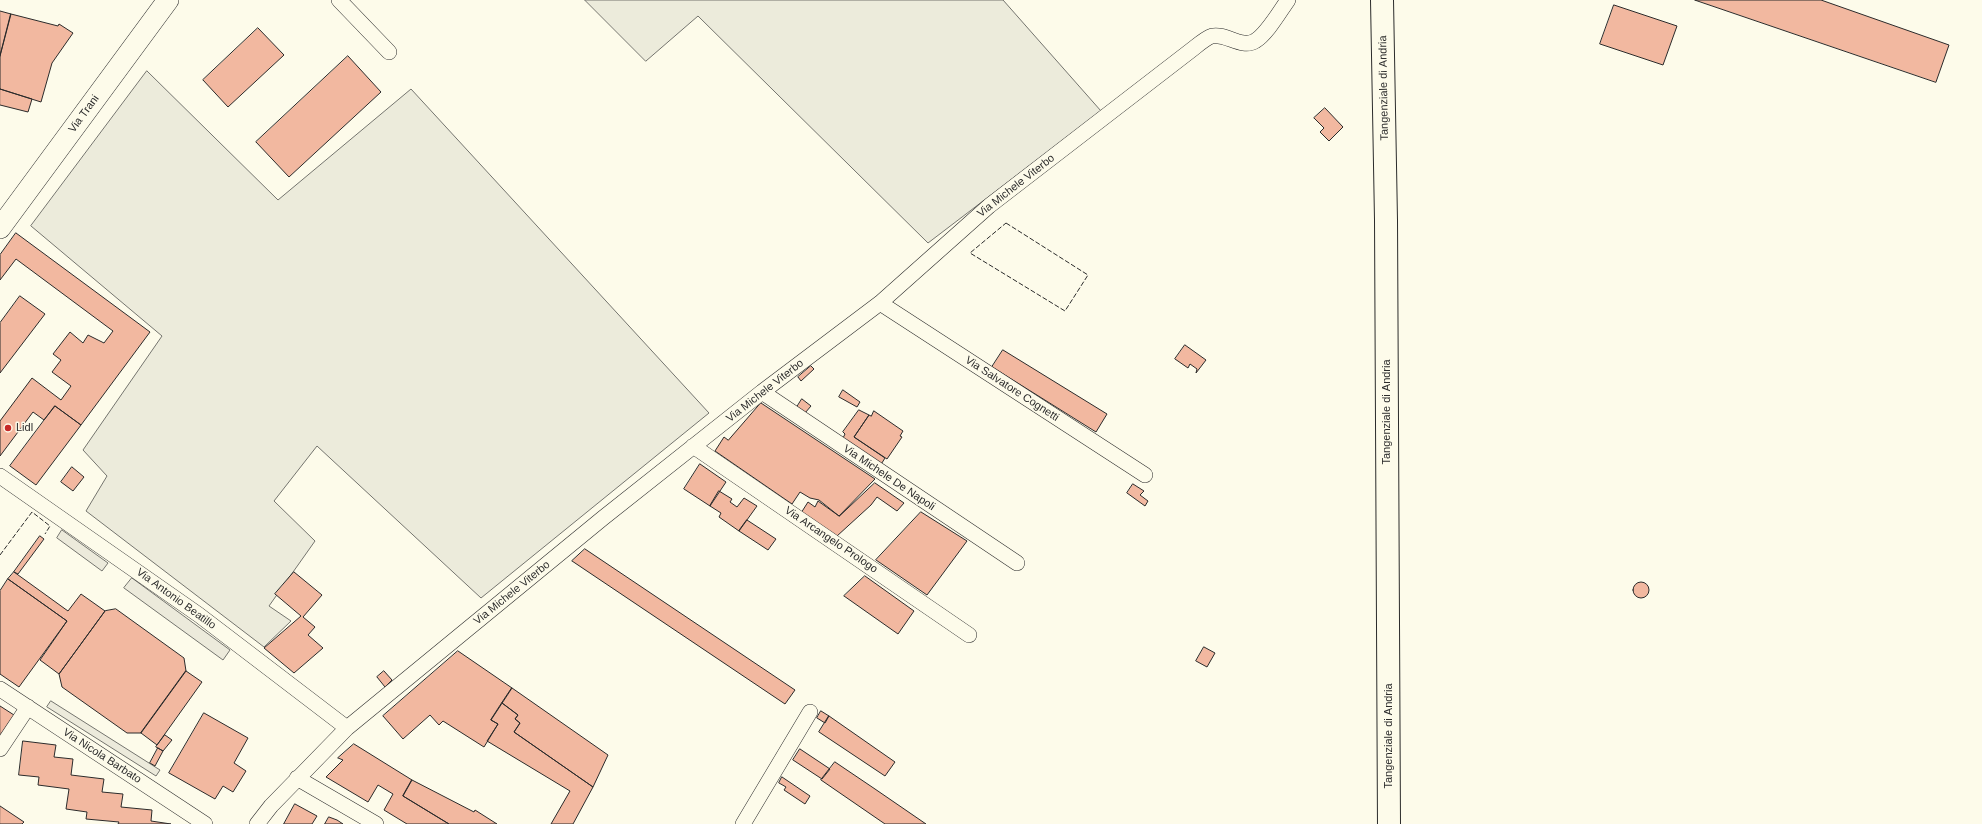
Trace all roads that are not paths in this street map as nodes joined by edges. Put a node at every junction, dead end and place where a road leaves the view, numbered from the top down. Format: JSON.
{"nodes":[{"id":1,"x":168,"y":0,"type":"edge"},
{"id":2,"x":339,"y":0,"type":"edge"},
{"id":3,"x":1288,"y":0,"type":"edge"},
{"id":4,"x":1382,"y":0,"type":"edge"},
{"id":5,"x":389,"y":52,"type":"dead end"},
{"id":6,"x":0,"y":228,"type":"edge"},
{"id":7,"x":880,"y":303,"type":"junction"},
{"id":8,"x":762,"y":392,"type":"junction"},
{"id":9,"x":693,"y":446,"type":"junction"},
{"id":10,"x":1145,"y":475,"type":"dead end"},
{"id":11,"x":0,"y":476,"type":"edge"},
{"id":12,"x":1017,"y":564,"type":"dead end"},
{"id":13,"x":969,"y":635,"type":"dead end"},
{"id":14,"x":0,"y":689,"type":"edge"},
{"id":15,"x":28,"y":707,"type":"junction"},
{"id":16,"x":810,"y":712,"type":"dead end"},
{"id":17,"x":347,"y":728,"type":"junction"},
{"id":18,"x":0,"y":748,"type":"edge"},
{"id":19,"x":297,"y":778,"type":"junction"},
{"id":20,"x":205,"y":824,"type":"edge"},
{"id":21,"x":257,"y":824,"type":"edge"},
{"id":22,"x":376,"y":824,"type":"edge"},
{"id":23,"x":743,"y":824,"type":"edge"},
{"id":24,"x":1389,"y":824,"type":"edge"}],
"edges":[{"from":1,"to":6,"type":"main road","name":"Via Trani"},
{"from":2,"to":5,"type":"street"},
{"from":3,"to":7,"type":"street","name":"Via Michele Viterbo"},
{"from":4,"to":24,"type":"main road","name":"Tangenziale di Andria"},
{"from":7,"to":8,"type":"street","name":"Via Michele Viterbo"},
{"from":7,"to":10,"type":"street","name":"Via Salvatore Cognetti"},
{"from":8,"to":9,"type":"street","name":"Via Michele Viterbo"},
{"from":8,"to":12,"type":"street","name":"Via Michele De Napoli"},
{"from":9,"to":13,"type":"street","name":"Via Arcangelo Prologo"},
{"from":9,"to":17,"type":"street","name":"Via Michele Viterbo"},
{"from":11,"to":17,"type":"street","name":"Via Antonio Beatillo"},
{"from":14,"to":15,"type":"street","name":"Via Nicola Barbato"},
{"from":15,"to":18,"type":"street"},
{"from":15,"to":20,"type":"street","name":"Via Nicola Barbato"},
{"from":16,"to":23,"type":"street"},
{"from":17,"to":19,"type":"street","name":"Via Michele Viterbo"},
{"from":19,"to":21,"type":"street","name":"Via Michele Viterbo"},
{"from":19,"to":22,"type":"street"}]}
